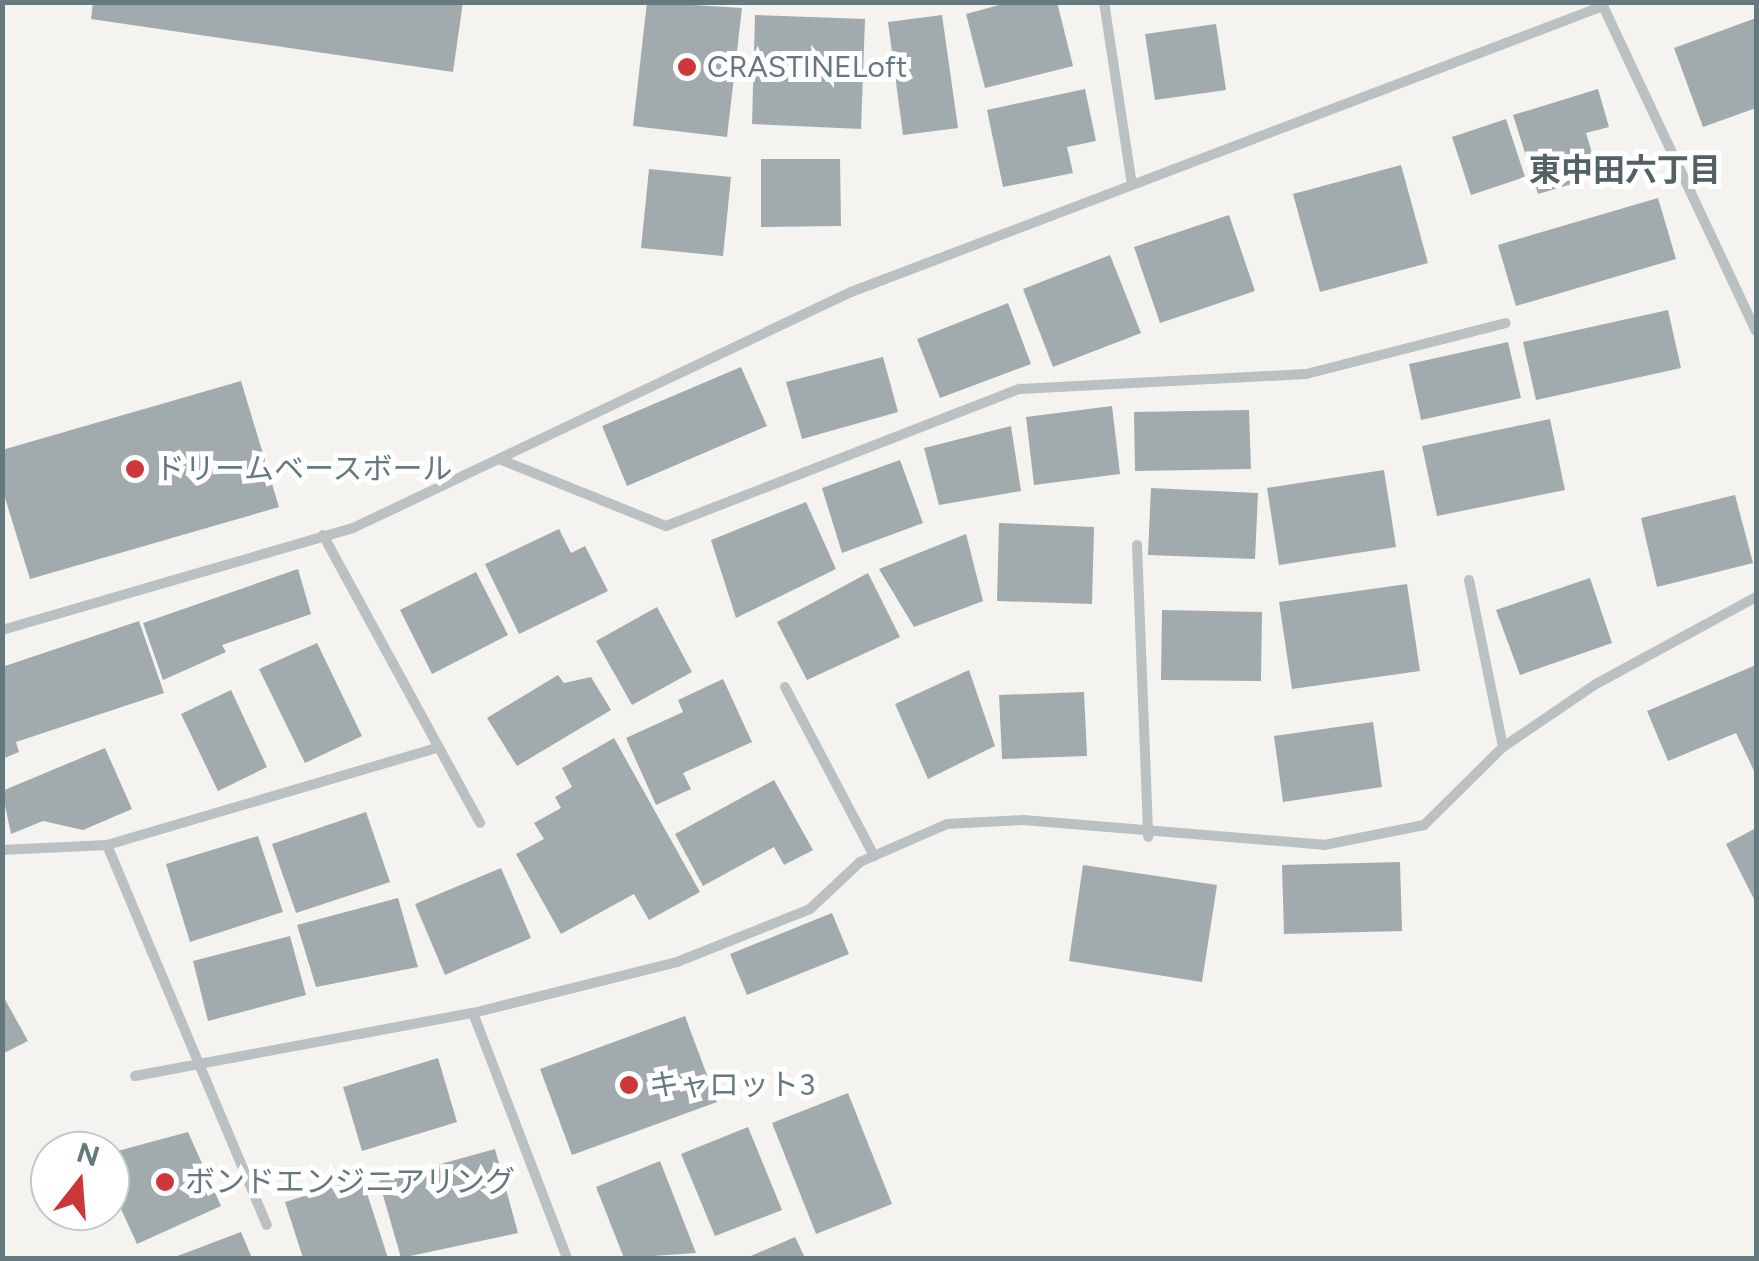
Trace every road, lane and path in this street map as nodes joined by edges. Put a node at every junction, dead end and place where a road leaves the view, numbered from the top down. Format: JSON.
{"nodes":[{"id":1,"x":1104,"y":2,"type":"edge"},
{"id":2,"x":1609,"y":4,"type":"edge"},
{"id":3,"x":1132,"y":184,"type":"junction"},
{"id":4,"x":1506,"y":323,"type":"dead end"},
{"id":5,"x":1756,"y":332,"type":"edge"},
{"id":6,"x":499,"y":459,"type":"junction"},
{"id":7,"x":323,"y":535,"type":"junction"},
{"id":8,"x":1137,"y":545,"type":"dead end"},
{"id":9,"x":1469,"y":580,"type":"dead end"},
{"id":10,"x":1756,"y":597,"type":"edge"},
{"id":11,"x":2,"y":630,"type":"edge"},
{"id":12,"x":785,"y":688,"type":"dead end"},
{"id":13,"x":1503,"y":747,"type":"junction"},
{"id":14,"x":434,"y":749,"type":"junction"},
{"id":15,"x":480,"y":823,"type":"dead end"},
{"id":16,"x":1148,"y":837,"type":"junction"},
{"id":17,"x":107,"y":845,"type":"junction"},
{"id":18,"x":2,"y":850,"type":"edge"},
{"id":19,"x":874,"y":856,"type":"junction"},
{"id":20,"x":472,"y":1014,"type":"junction"},
{"id":21,"x":196,"y":1068,"type":"junction"},
{"id":22,"x":135,"y":1076,"type":"dead end"},
{"id":23,"x":267,"y":1225,"type":"dead end"},
{"id":24,"x":567,"y":1258,"type":"edge"}],
"edges":[{"from":1,"to":3,"type":"street"},
{"from":2,"to":3,"type":"street"},
{"from":2,"to":5,"type":"street"},
{"from":3,"to":6,"type":"street"},
{"from":4,"to":6,"type":"street"},
{"from":6,"to":7,"type":"street"},
{"from":7,"to":11,"type":"street"},
{"from":7,"to":14,"type":"street"},
{"from":8,"to":16,"type":"street"},
{"from":9,"to":13,"type":"street"},
{"from":10,"to":13,"type":"street"},
{"from":12,"to":19,"type":"street"},
{"from":13,"to":16,"type":"street"},
{"from":14,"to":15,"type":"street"},
{"from":14,"to":17,"type":"street"},
{"from":16,"to":19,"type":"street"},
{"from":17,"to":18,"type":"street"},
{"from":17,"to":21,"type":"street"},
{"from":19,"to":20,"type":"street"},
{"from":20,"to":21,"type":"street"},
{"from":20,"to":24,"type":"street"},
{"from":21,"to":22,"type":"street"},
{"from":21,"to":23,"type":"street"}]}
